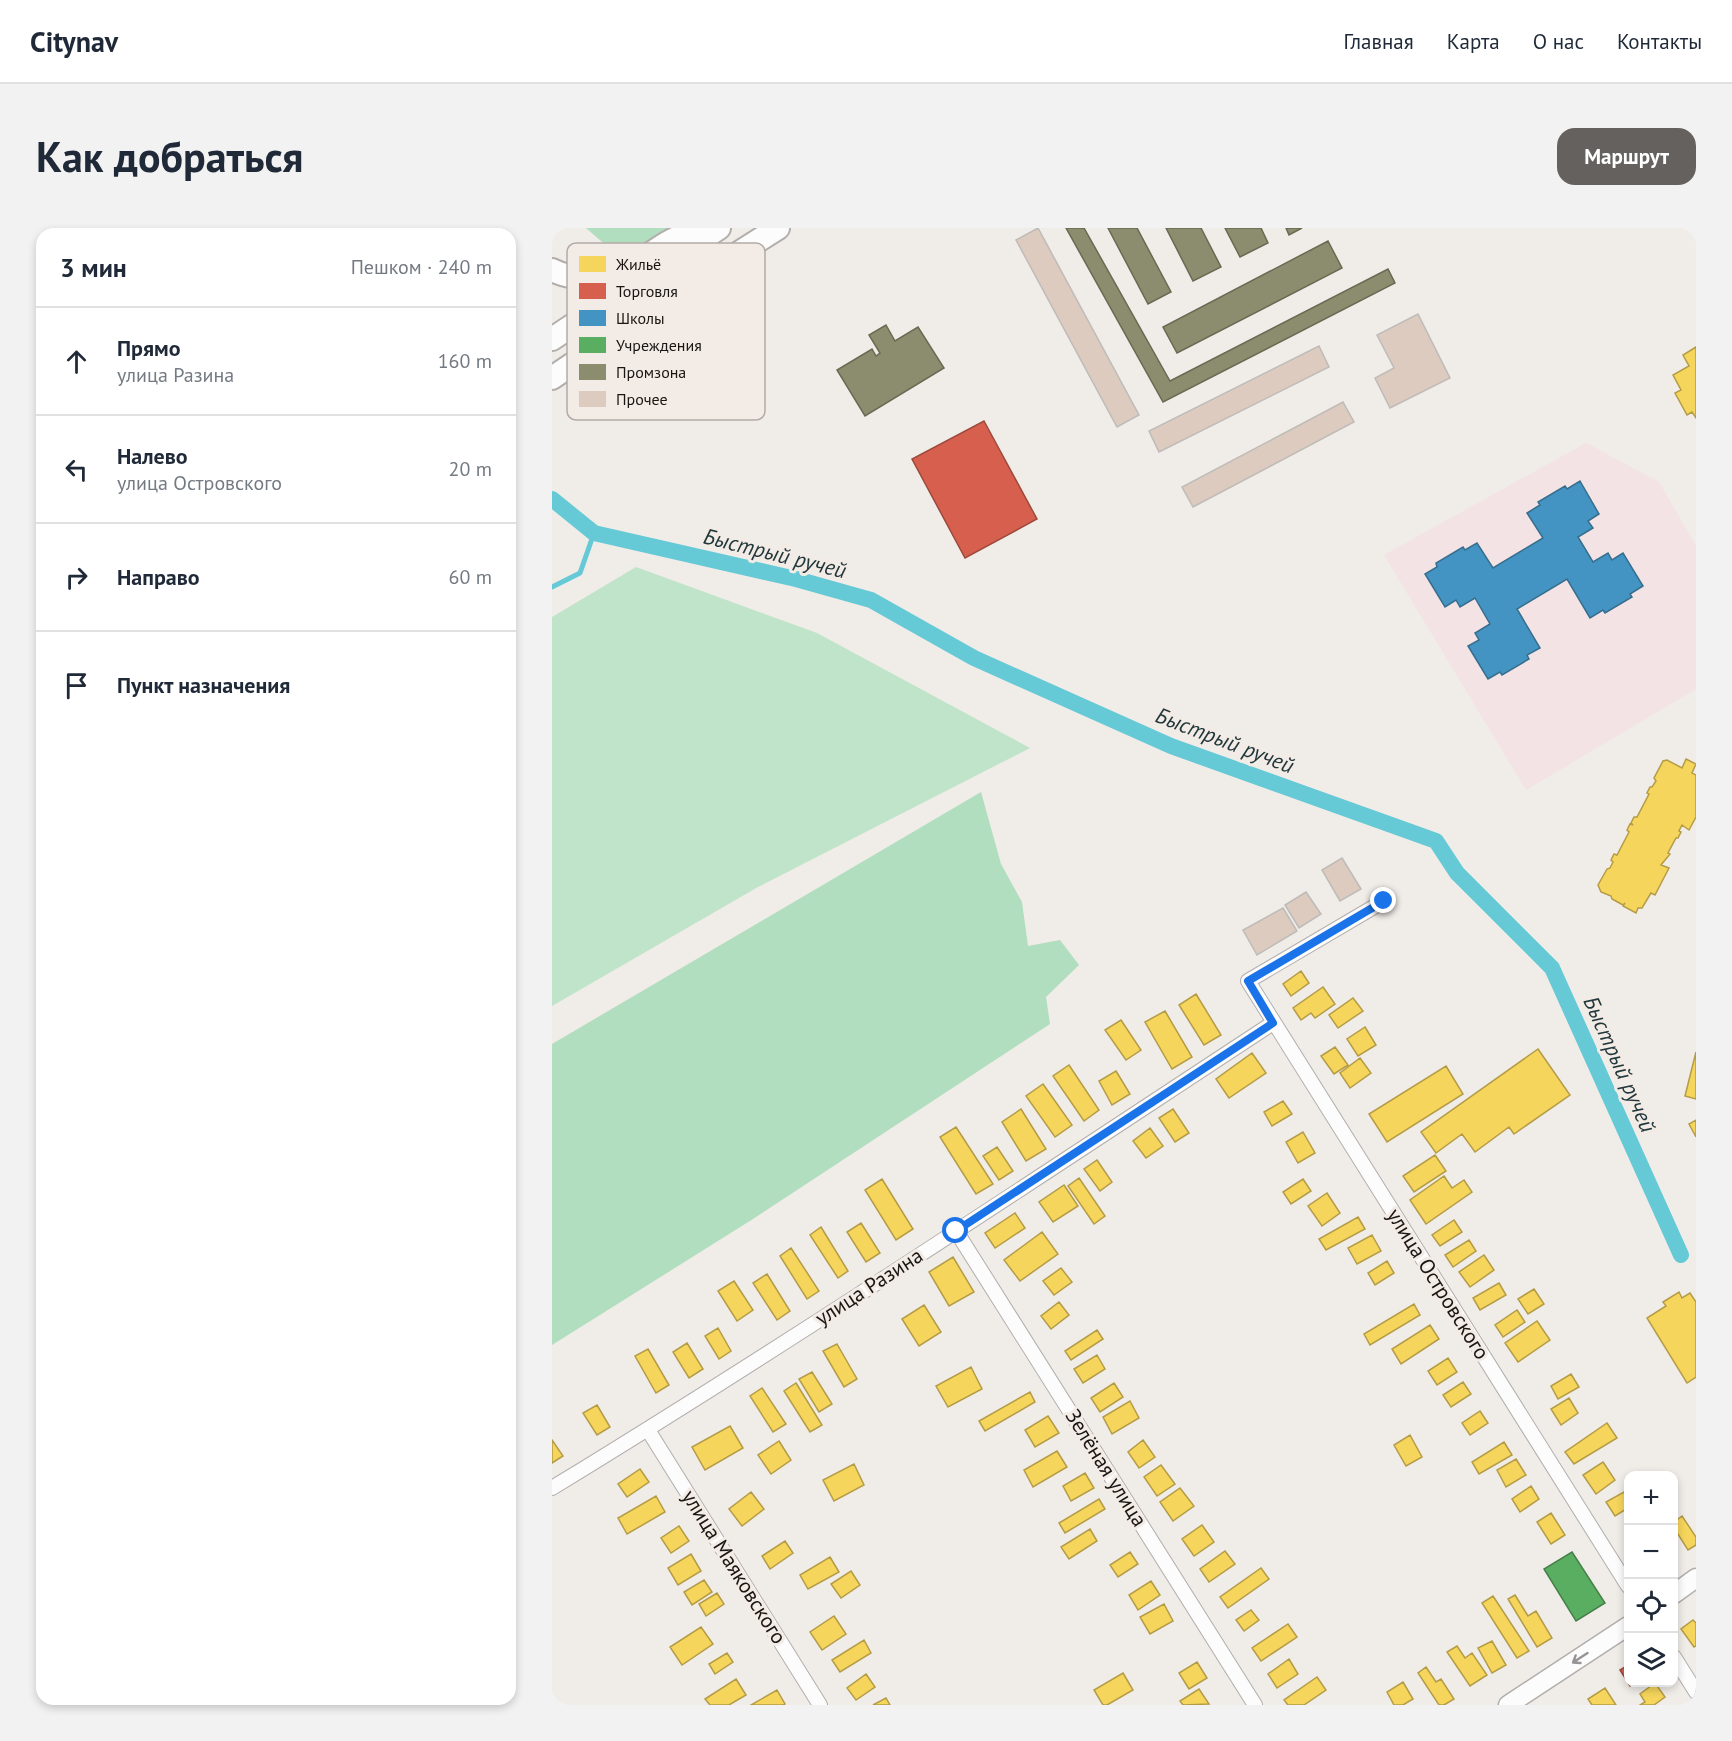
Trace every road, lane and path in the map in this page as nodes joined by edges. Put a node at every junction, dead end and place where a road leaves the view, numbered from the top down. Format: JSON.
{"nodes":[{"id":1,"x":697,"y":228,"type":"edge"},
{"id":2,"x":719,"y":228,"type":"edge"},
{"id":3,"x":778,"y":228,"type":"edge"},
{"id":4,"x":667,"y":243,"type":"edge"},
{"id":5,"x":696,"y":243,"type":"edge"},
{"id":6,"x":754,"y":243,"type":"edge"},
{"id":7,"x":552,"y":270,"type":"edge"},
{"id":8,"x":567,"y":276,"type":"edge"},
{"id":9,"x":567,"y":329,"type":"edge"},
{"id":10,"x":552,"y":339,"type":"edge"},
{"id":11,"x":567,"y":368,"type":"edge"},
{"id":12,"x":552,"y":378,"type":"edge"},
{"id":13,"x":1384,"y":901,"type":"dead end"},
{"id":14,"x":1273,"y":1023,"type":"junction"},
{"id":15,"x":956,"y":1231,"type":"junction"},
{"id":16,"x":648,"y":1430,"type":"junction"},
{"id":17,"x":552,"y":1488,"type":"edge"},
{"id":18,"x":1696,"y":1578,"type":"edge"},
{"id":19,"x":1625,"y":1579,"type":"edge"},
{"id":20,"x":1678,"y":1591,"type":"edge"},
{"id":21,"x":1624,"y":1629,"type":"edge"},
{"id":22,"x":1678,"y":1663,"type":"edge"},
{"id":23,"x":1696,"y":1692,"type":"edge"},
{"id":24,"x":820,"y":1705,"type":"edge"},
{"id":25,"x":1255,"y":1705,"type":"edge"},
{"id":26,"x":1508,"y":1705,"type":"edge"}],
"edges":[{"from":1,"to":4,"type":"highway"},
{"from":2,"to":5,"type":"highway"},
{"from":3,"to":6,"type":"highway"},
{"from":7,"to":8,"type":"highway"},
{"from":9,"to":10,"type":"highway"},
{"from":11,"to":12,"type":"highway"},
{"from":13,"to":14,"type":"street","name":"улица Островского"},
{"from":14,"to":15,"type":"street","name":"улица Разина"},
{"from":14,"to":19,"type":"street","name":"улица Островского"},
{"from":15,"to":16,"type":"street","name":"улица Разина"},
{"from":15,"to":25,"type":"street","name":"Зелёная улица"},
{"from":16,"to":17,"type":"street","name":"улица Разина"},
{"from":16,"to":24,"type":"street","name":"улица Маяковского"},
{"from":18,"to":20,"type":"street"},
{"from":21,"to":26,"type":"street","one_way":true},
{"from":22,"to":23,"type":"street"}]}
